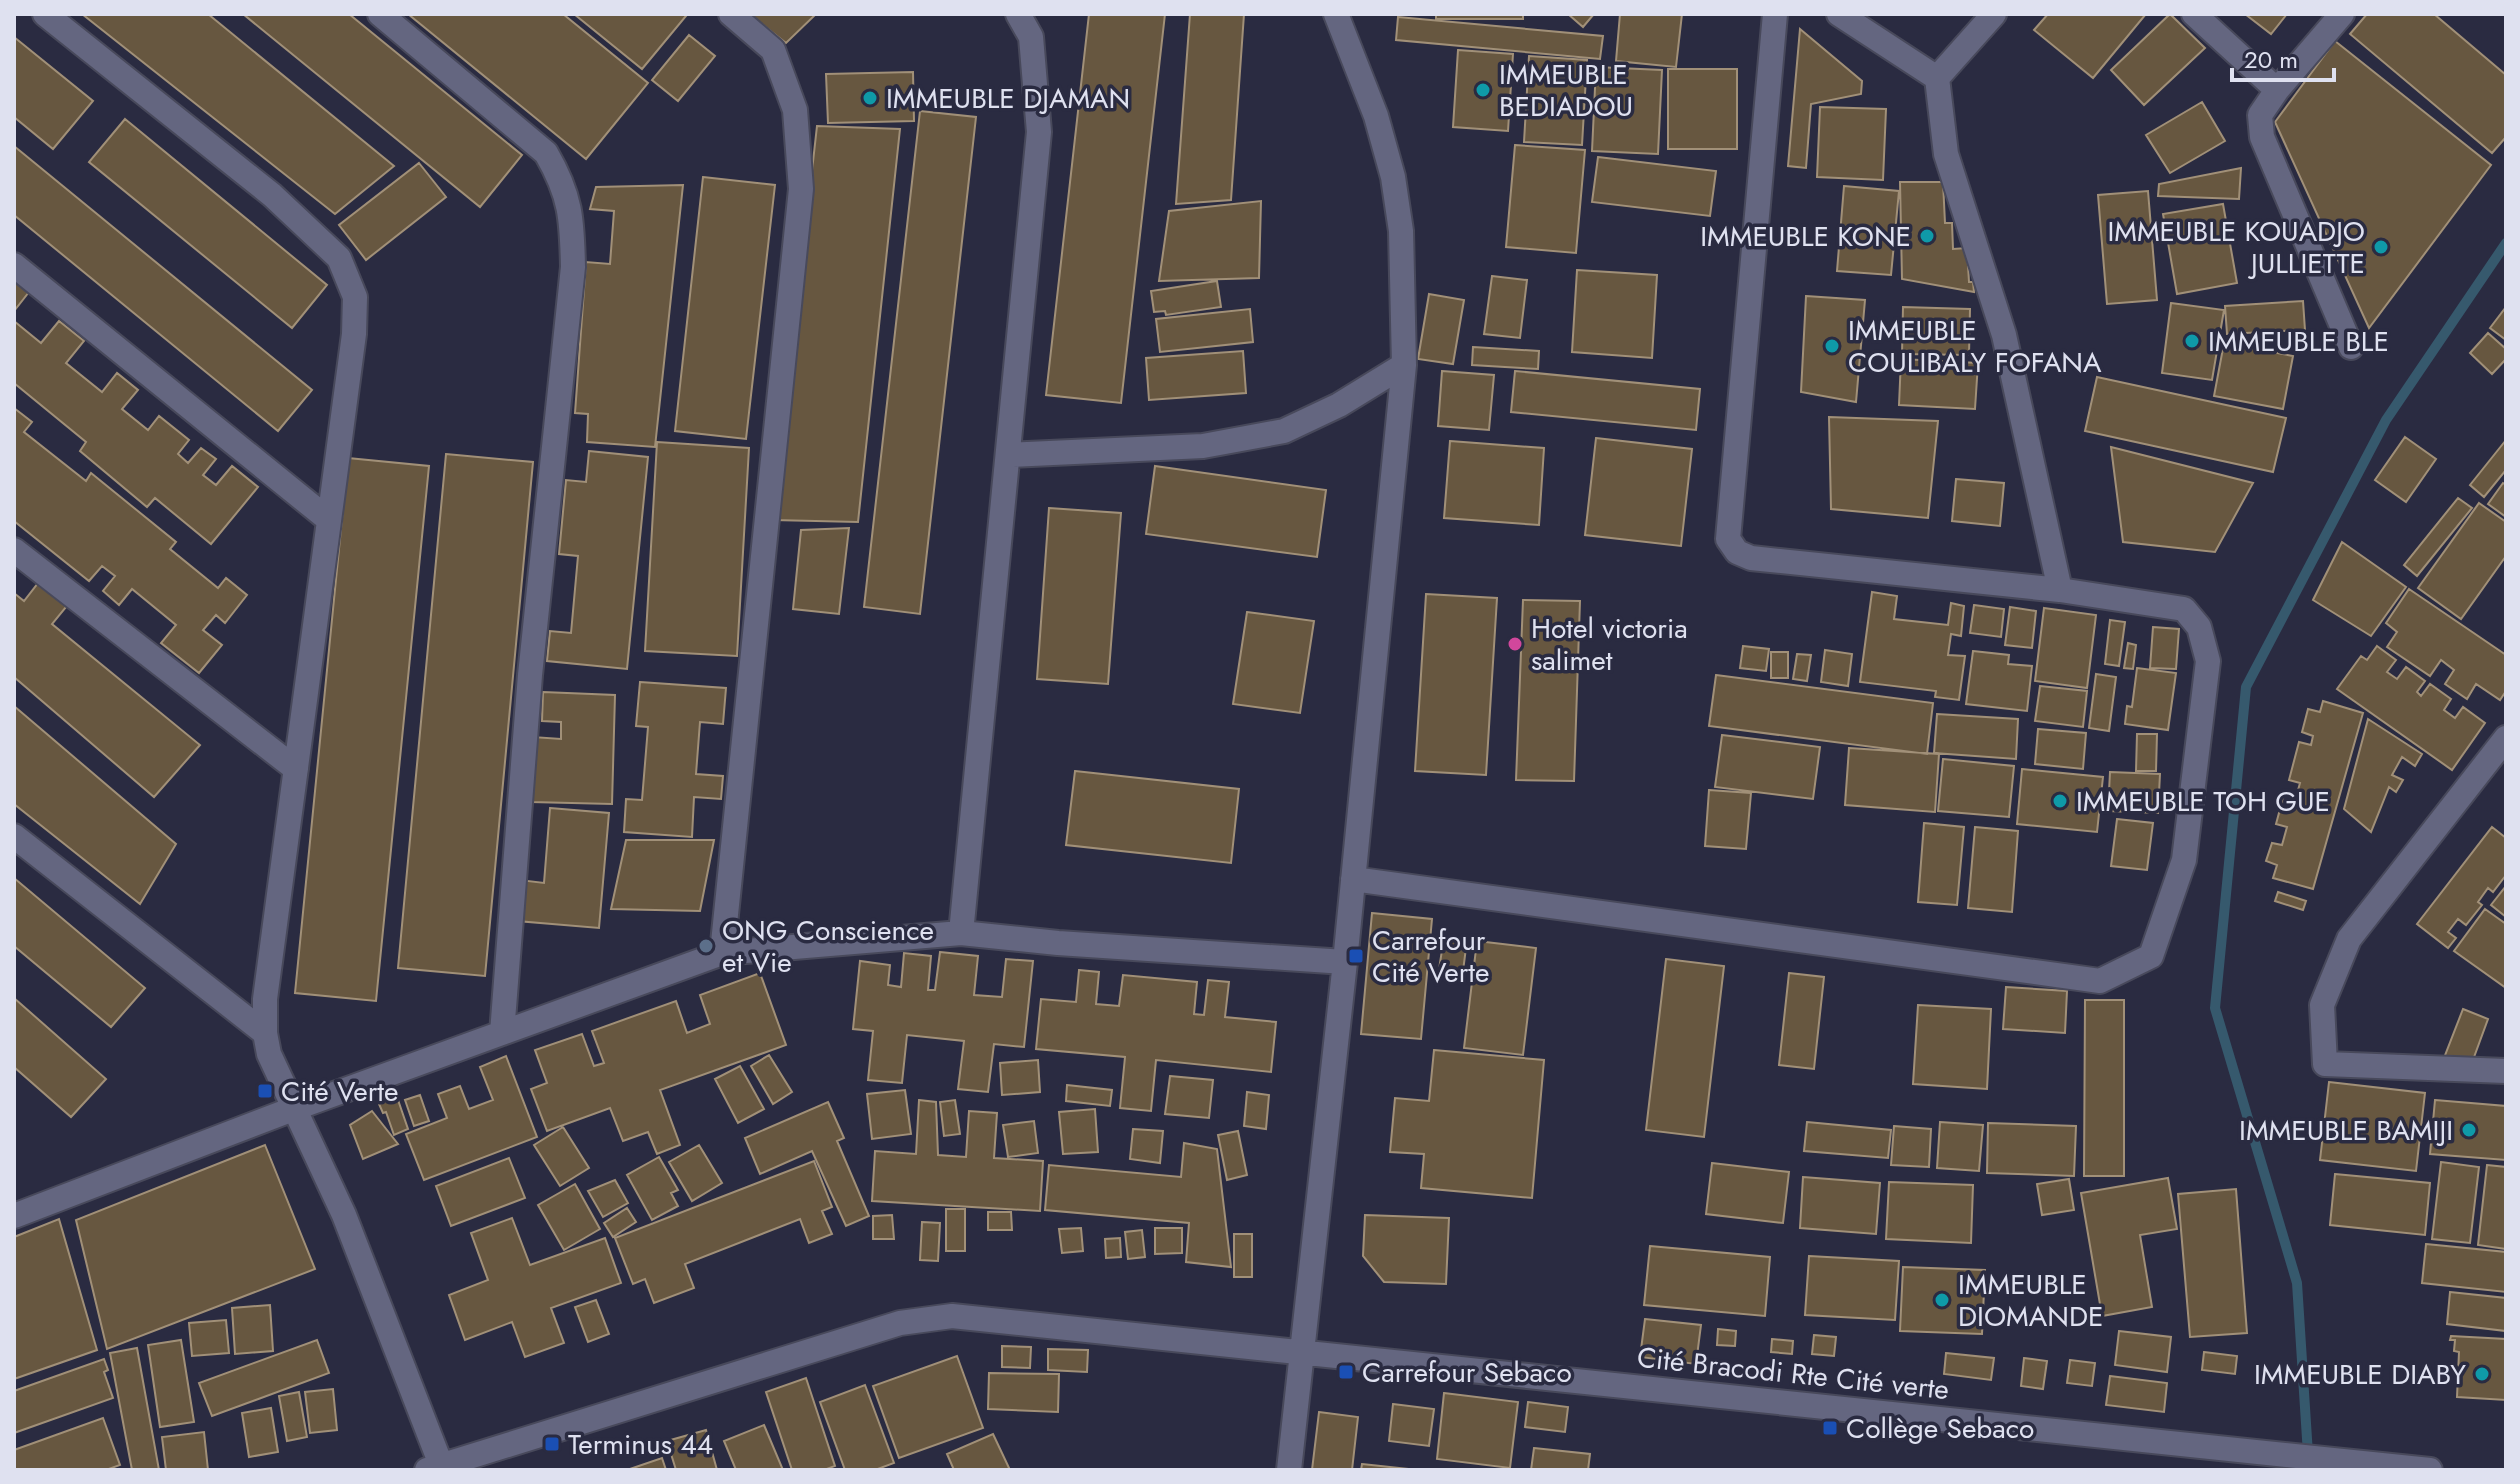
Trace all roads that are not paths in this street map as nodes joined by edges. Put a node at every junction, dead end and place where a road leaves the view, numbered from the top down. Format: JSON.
{"nodes":[{"id":1,"x":45,"y":14,"type":"edge"},
{"id":2,"x":380,"y":14,"type":"edge"},
{"id":3,"x":731,"y":14,"type":"edge"},
{"id":4,"x":1018,"y":14,"type":"edge"},
{"id":5,"x":1336,"y":14,"type":"edge"},
{"id":6,"x":1775,"y":14,"type":"edge"},
{"id":7,"x":1839,"y":14,"type":"edge"},
{"id":8,"x":1994,"y":14,"type":"edge"},
{"id":9,"x":2194,"y":14,"type":"edge"},
{"id":10,"x":2342,"y":14,"type":"edge"},
{"id":11,"x":1937,"y":78,"type":"junction"},
{"id":12,"x":2277,"y":90,"type":"junction"},
{"id":13,"x":14,"y":265,"type":"edge"},
{"id":14,"x":2351,"y":347,"type":"dead end"},
{"id":15,"x":1404,"y":365,"type":"junction"},
{"id":16,"x":1008,"y":455,"type":"junction"},
{"id":17,"x":329,"y":520,"type":"junction"},
{"id":18,"x":14,"y":550,"type":"edge"},
{"id":19,"x":2060,"y":590,"type":"junction"},
{"id":20,"x":2506,"y":738,"type":"edge"},
{"id":21,"x":296,"y":769,"type":"junction"},
{"id":22,"x":14,"y":836,"type":"edge"},
{"id":23,"x":1353,"y":879,"type":"junction"},
{"id":24,"x":961,"y":933,"type":"junction"},
{"id":25,"x":722,"y":953,"type":"junction"},
{"id":26,"x":1345,"y":962,"type":"junction"},
{"id":27,"x":265,"y":1033,"type":"junction"},
{"id":28,"x":502,"y":1033,"type":"junction"},
{"id":29,"x":2506,"y":1071,"type":"edge"},
{"id":30,"x":293,"y":1109,"type":"junction"},
{"id":31,"x":14,"y":1216,"type":"edge"},
{"id":32,"x":1302,"y":1351,"type":"junction"},
{"id":33,"x":437,"y":1468,"type":"edge"},
{"id":34,"x":1289,"y":1470,"type":"edge"},
{"id":35,"x":2430,"y":1470,"type":"edge"}],
"edges":[{"from":1,"to":17,"type":"street"},
{"from":2,"to":28,"type":"street"},
{"from":3,"to":25,"type":"street"},
{"from":4,"to":16,"type":"street"},
{"from":5,"to":15,"type":"street"},
{"from":6,"to":19,"type":"street"},
{"from":7,"to":11,"type":"street"},
{"from":8,"to":11,"type":"street"},
{"from":9,"to":12,"type":"street"},
{"from":10,"to":12,"type":"street"},
{"from":11,"to":19,"type":"street"},
{"from":12,"to":14,"type":"street"},
{"from":13,"to":17,"type":"street"},
{"from":15,"to":16,"type":"street"},
{"from":15,"to":23,"type":"street"},
{"from":16,"to":24,"type":"street"},
{"from":17,"to":21,"type":"street"},
{"from":18,"to":21,"type":"street"},
{"from":19,"to":23,"type":"street"},
{"from":20,"to":29,"type":"street"},
{"from":21,"to":27,"type":"street"},
{"from":22,"to":27,"type":"street"},
{"from":23,"to":26,"type":"street"},
{"from":24,"to":25,"type":"street"},
{"from":24,"to":26,"type":"street"},
{"from":25,"to":28,"type":"street"},
{"from":26,"to":32,"type":"street"},
{"from":27,"to":30,"type":"street"},
{"from":28,"to":30,"type":"street"},
{"from":30,"to":31,"type":"street"},
{"from":30,"to":33,"type":"street"},
{"from":32,"to":33,"type":"street","name":"Cité Bracodi Rte Cité verte"},
{"from":32,"to":34,"type":"street"},
{"from":32,"to":35,"type":"street","name":"Cité Bracodi Rte Cité verte"}]}
